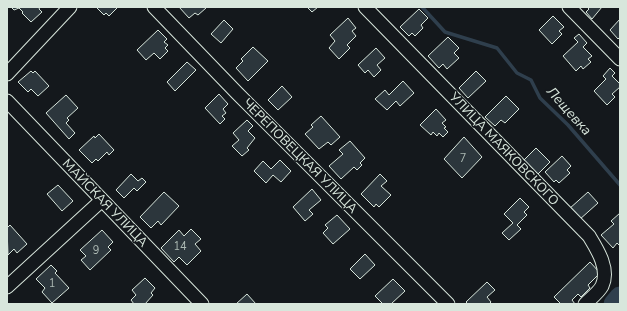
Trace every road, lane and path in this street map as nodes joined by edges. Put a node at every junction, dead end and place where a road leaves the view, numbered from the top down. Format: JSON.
{"nodes":[{"id":1,"x":70,"y":7,"type":"edge"},
{"id":2,"x":154,"y":7,"type":"edge"},
{"id":3,"x":365,"y":7,"type":"edge"},
{"id":4,"x":569,"y":7,"type":"edge"},
{"id":5,"x":620,"y":59,"type":"edge"},
{"id":6,"x":7,"y":74,"type":"edge"},
{"id":7,"x":7,"y":101,"type":"edge"},
{"id":8,"x":102,"y":200,"type":"junction"},
{"id":9,"x":7,"y":287,"type":"edge"},
{"id":10,"x":202,"y":304,"type":"edge"},
{"id":11,"x":448,"y":304,"type":"edge"},
{"id":12,"x":585,"y":304,"type":"edge"}],
"edges":[{"from":1,"to":6,"type":"street"},
{"from":2,"to":11,"type":"street","name":"ЧЕРЕПОВЕЦКАЯ УЛИЦА"},
{"from":3,"to":12,"type":"street","name":"УЛИЦА МАЯКОВСКОГО"},
{"from":4,"to":5,"type":"street"},
{"from":7,"to":8,"type":"street","name":"МАЙСКАЯ УЛИЦА"},
{"from":8,"to":9,"type":"street"},
{"from":8,"to":10,"type":"street","name":"МАЙСКАЯ УЛИЦА"}]}
